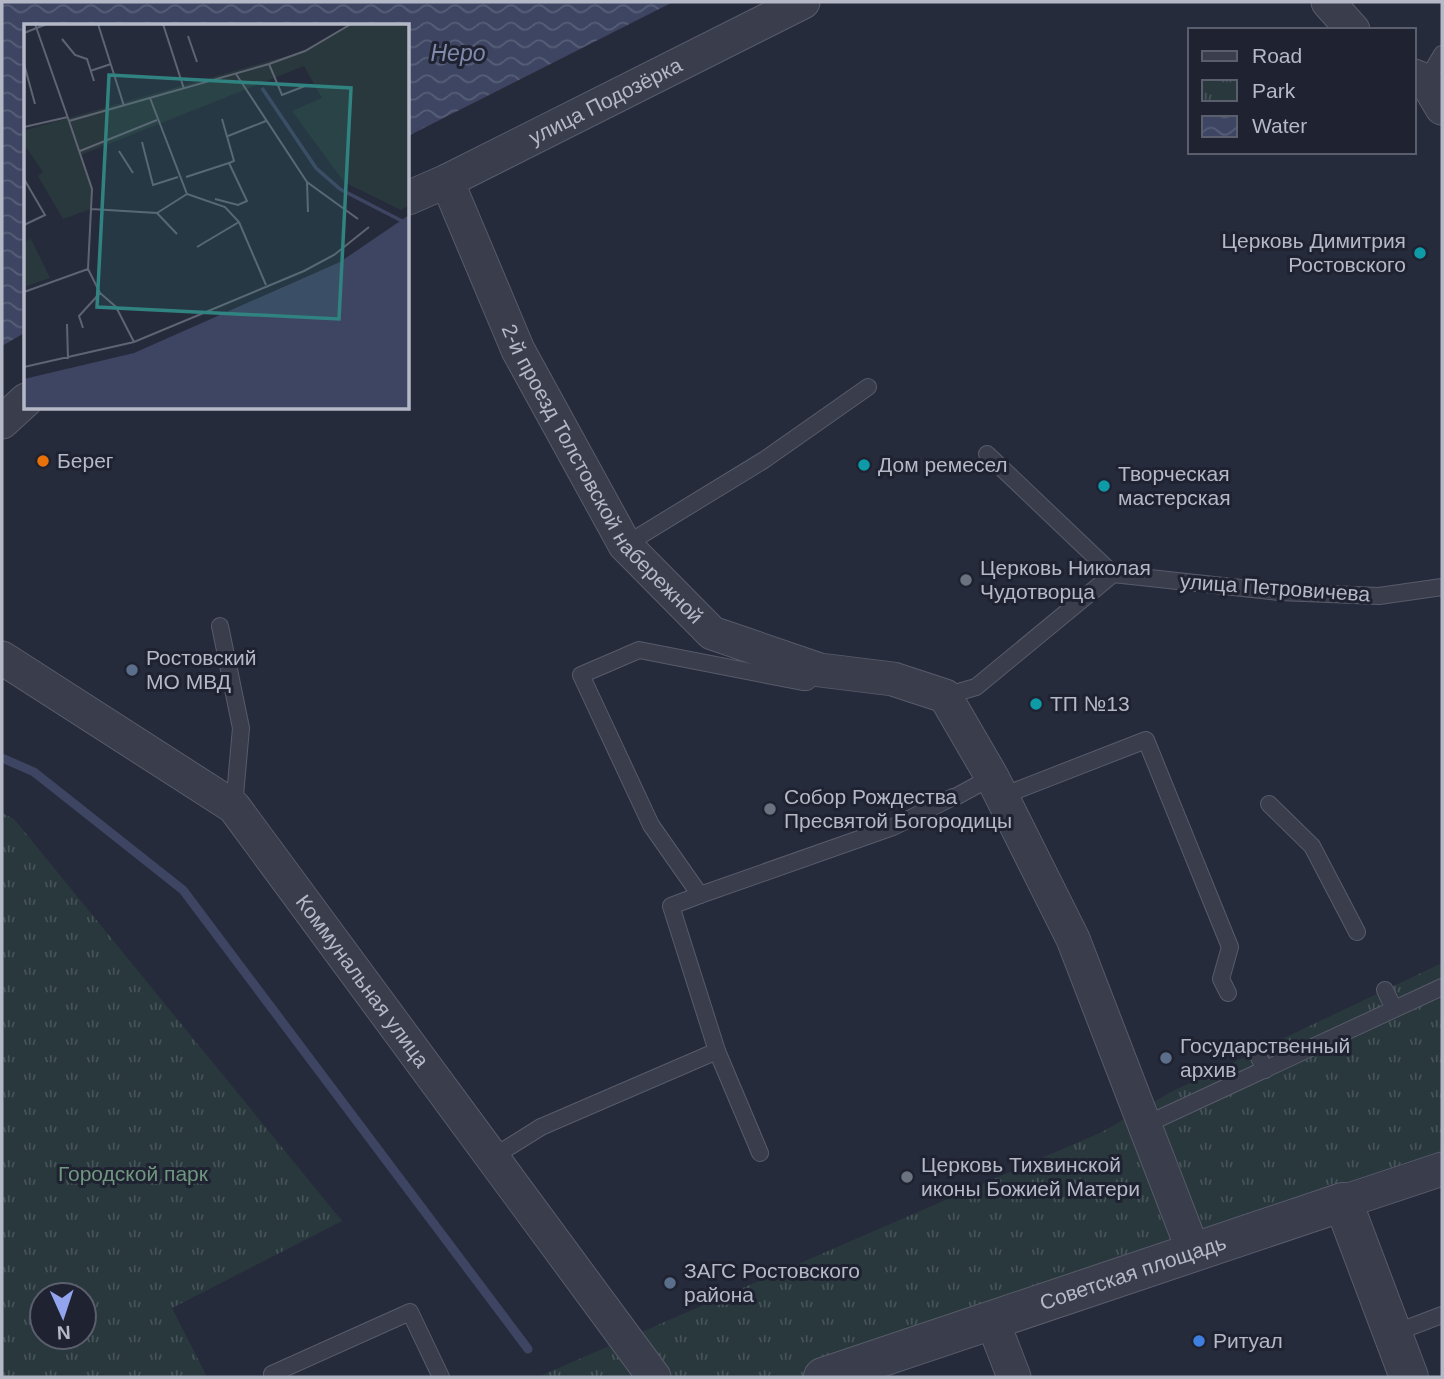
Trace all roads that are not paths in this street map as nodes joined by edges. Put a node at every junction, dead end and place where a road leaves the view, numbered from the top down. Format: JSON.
{"nodes":[{"id":1,"x":803,"y":2,"type":"edge"},
{"id":2,"x":1328,"y":2,"type":"edge"},
{"id":3,"x":1351,"y":28,"type":"edge"},
{"id":4,"x":447,"y":181,"type":"junction"},
{"id":5,"x":410,"y":197,"type":"edge"},
{"id":6,"x":868,"y":387,"type":"dead end"},
{"id":7,"x":24,"y":402,"type":"edge"},
{"id":8,"x":2,"y":422,"type":"edge"},
{"id":9,"x":987,"y":454,"type":"dead end"},
{"id":10,"x":625,"y":545,"type":"junction"},
{"id":11,"x":1113,"y":574,"type":"junction"},
{"id":12,"x":1442,"y":587,"type":"edge"},
{"id":13,"x":220,"y":626,"type":"dead end"},
{"id":14,"x":2,"y":658,"type":"edge"},
{"id":15,"x":820,"y":670,"type":"junction"},
{"id":16,"x":945,"y":696,"type":"junction"},
{"id":17,"x":997,"y":786,"type":"junction"},
{"id":18,"x":1269,"y":804,"type":"dead end"},
{"id":19,"x":234,"y":807,"type":"junction"},
{"id":20,"x":700,"y":895,"type":"junction"},
{"id":21,"x":1357,"y":932,"type":"dead end"},
{"id":22,"x":1442,"y":987,"type":"edge"},
{"id":23,"x":1385,"y":990,"type":"dead end"},
{"id":24,"x":1228,"y":993,"type":"dead end"},
{"id":25,"x":1394,"y":1009,"type":"junction"},
{"id":26,"x":717,"y":1051,"type":"junction"},
{"id":27,"x":1256,"y":1051,"type":"dead end"},
{"id":28,"x":1265,"y":1070,"type":"junction"},
{"id":29,"x":1145,"y":1125,"type":"junction"},
{"id":30,"x":760,"y":1153,"type":"dead end"},
{"id":31,"x":493,"y":1157,"type":"junction"},
{"id":32,"x":1442,"y":1169,"type":"edge"},
{"id":33,"x":1343,"y":1202,"type":"junction"},
{"id":34,"x":1194,"y":1253,"type":"junction"},
{"id":35,"x":1442,"y":1315,"type":"edge"},
{"id":36,"x":992,"y":1321,"type":"junction"},
{"id":37,"x":1392,"y":1334,"type":"junction"},
{"id":38,"x":272,"y":1374,"type":"dead end"},
{"id":39,"x":441,"y":1377,"type":"edge"},
{"id":40,"x":654,"y":1377,"type":"edge"},
{"id":41,"x":823,"y":1377,"type":"edge"},
{"id":42,"x":1014,"y":1377,"type":"edge"},
{"id":43,"x":1409,"y":1377,"type":"edge"}],
"edges":[{"from":1,"to":4,"type":"street","name":"улица Подозёрка"},
{"from":2,"to":3,"type":"street"},
{"from":4,"to":5,"type":"street","name":"улица Подозёрка"},
{"from":4,"to":10,"type":"street","name":"2-й проезд Толстовской набережной"},
{"from":6,"to":10,"type":"lane"},
{"from":7,"to":8,"type":"street"},
{"from":9,"to":11,"type":"lane"},
{"from":10,"to":15,"type":"street","name":"2-й проезд Толстовской набережной"},
{"from":11,"to":12,"type":"lane","name":"улица Петровичева"},
{"from":11,"to":16,"type":"lane"},
{"from":13,"to":19,"type":"lane"},
{"from":14,"to":19,"type":"street","name":"Коммунальная улица"},
{"from":15,"to":16,"type":"street","name":"2-й проезд Толстовской набережной"},
{"from":15,"to":20,"type":"lane"},
{"from":16,"to":17,"type":"street"},
{"from":17,"to":20,"type":"lane"},
{"from":17,"to":24,"type":"lane"},
{"from":17,"to":29,"type":"street"},
{"from":18,"to":21,"type":"lane"},
{"from":19,"to":31,"type":"street","name":"Коммунальная улица"},
{"from":20,"to":26,"type":"lane"},
{"from":22,"to":25,"type":"lane"},
{"from":23,"to":25,"type":"lane"},
{"from":25,"to":28,"type":"lane"},
{"from":26,"to":30,"type":"lane"},
{"from":26,"to":31,"type":"lane"},
{"from":27,"to":28,"type":"lane"},
{"from":28,"to":29,"type":"lane"},
{"from":29,"to":34,"type":"street"},
{"from":31,"to":40,"type":"street","name":"Коммунальная улица"},
{"from":32,"to":33,"type":"street","name":"Советская площадь"},
{"from":33,"to":34,"type":"street","name":"Советская площадь"},
{"from":33,"to":37,"type":"street"},
{"from":34,"to":36,"type":"street","name":"Советская площадь"},
{"from":35,"to":37,"type":"lane"},
{"from":36,"to":41,"type":"street","name":"Советская площадь"},
{"from":36,"to":42,"type":"street"},
{"from":37,"to":43,"type":"street"},
{"from":38,"to":39,"type":"lane"}]}
